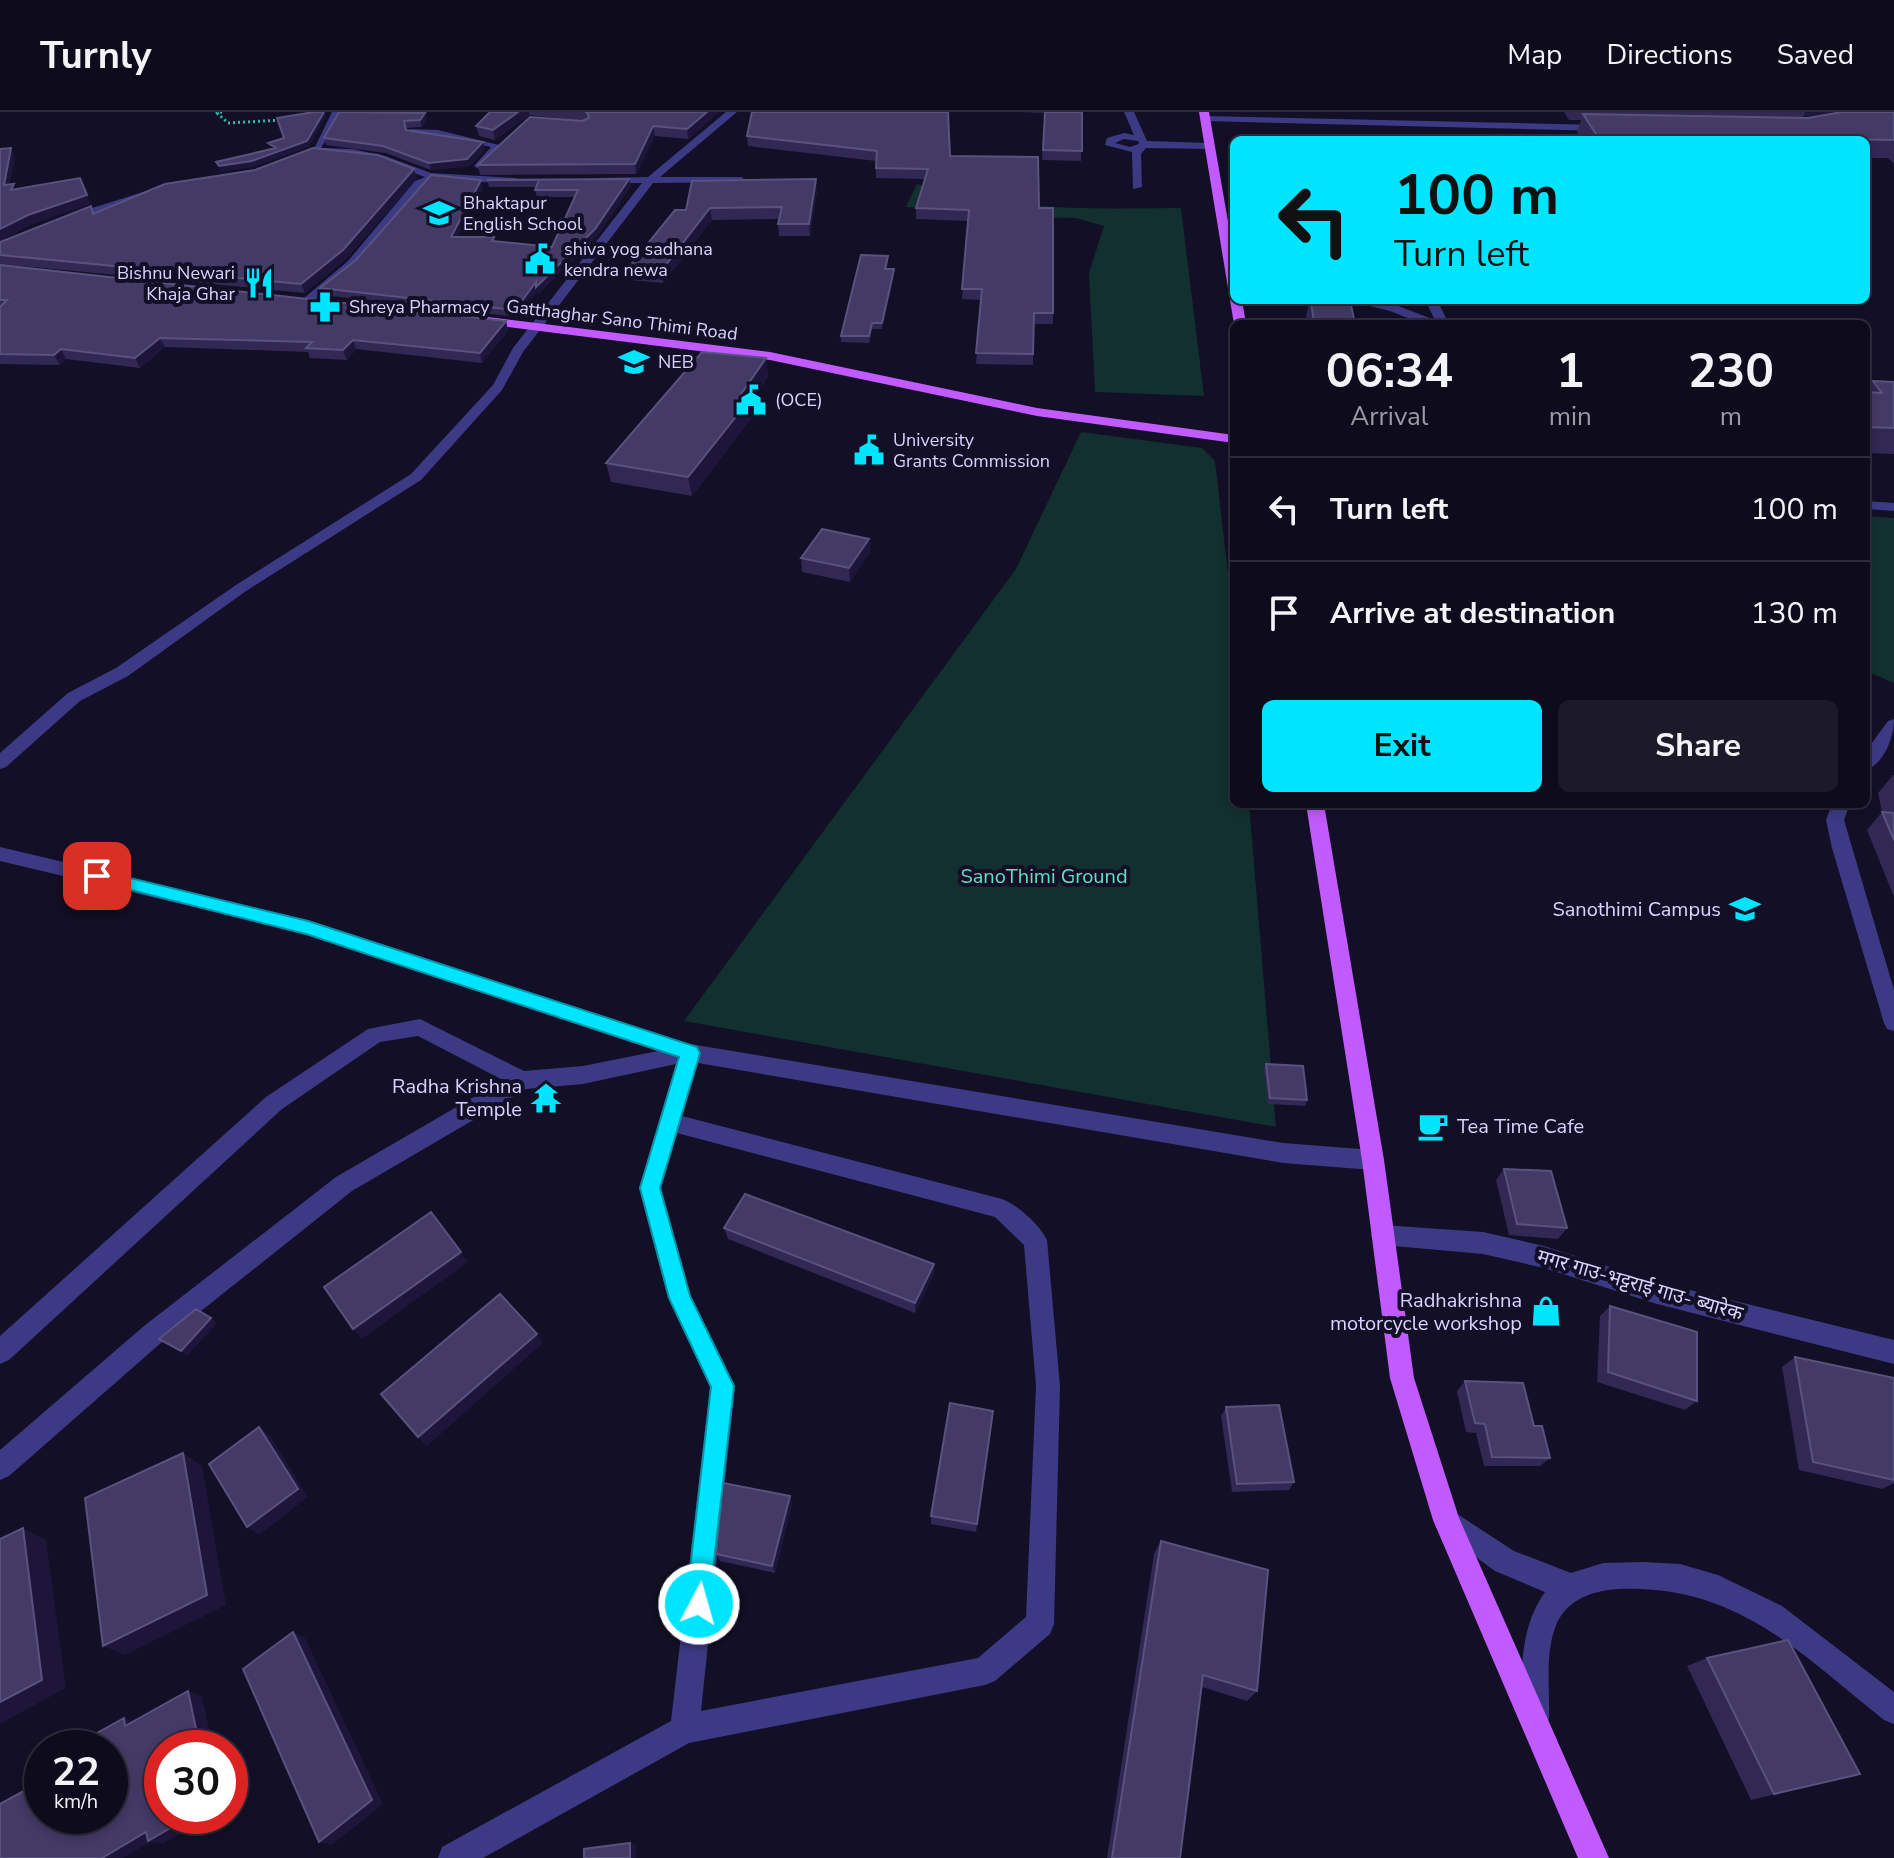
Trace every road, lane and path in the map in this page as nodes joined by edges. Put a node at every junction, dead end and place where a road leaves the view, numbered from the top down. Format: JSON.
{"nodes":[{"id":1,"x":222,"y":112,"type":"edge"},
{"id":2,"x":732,"y":112,"type":"edge"},
{"id":3,"x":1129,"y":112,"type":"edge"},
{"id":4,"x":1524,"y":112,"type":"edge"},
{"id":5,"x":336,"y":113,"type":"edge"},
{"id":6,"x":1205,"y":116,"type":"edge"},
{"id":7,"x":1539,"y":127,"type":"junction"},
{"id":8,"x":1616,"y":128,"type":"edge"},
{"id":9,"x":411,"y":132,"type":"edge"},
{"id":10,"x":1490,"y":136,"type":"edge"},
{"id":11,"x":1551,"y":136,"type":"edge"},
{"id":12,"x":507,"y":138,"type":"edge"},
{"id":13,"x":1143,"y":144,"type":"junction"},
{"id":14,"x":498,"y":146,"type":"junction"},
{"id":15,"x":1210,"y":146,"type":"junction"},
{"id":16,"x":315,"y":151,"type":"junction"},
{"id":17,"x":303,"y":156,"type":"edge"},
{"id":18,"x":430,"y":176,"type":"junction"},
{"id":19,"x":533,"y":180,"type":"edge"},
{"id":20,"x":595,"y":180,"type":"edge"},
{"id":21,"x":742,"y":180,"type":"edge"},
{"id":22,"x":649,"y":181,"type":"junction"},
{"id":23,"x":180,"y":185,"type":"edge"},
{"id":24,"x":1137,"y":187,"type":"dead end"},
{"id":25,"x":59,"y":220,"type":"edge"},
{"id":26,"x":1230,"y":264,"type":"edge"},
{"id":27,"x":293,"y":299,"type":"edge"},
{"id":28,"x":308,"y":300,"type":"junction"},
{"id":29,"x":323,"y":302,"type":"edge"},
{"id":30,"x":1382,"y":304,"type":"edge"},
{"id":31,"x":461,"y":317,"type":"edge"},
{"id":32,"x":1427,"y":320,"type":"edge"},
{"id":33,"x":538,"y":327,"type":"junction"},
{"id":34,"x":715,"y":350,"type":"junction"},
{"id":35,"x":703,"y":364,"type":"edge"},
{"id":36,"x":1230,"y":438,"type":"edge"},
{"id":37,"x":1870,"y":505,"type":"edge"},
{"id":38,"x":1894,"y":507,"type":"edge"},
{"id":39,"x":1894,"y":725,"type":"edge"},
{"id":40,"x":1870,"y":758,"type":"edge"},
{"id":41,"x":0,"y":763,"type":"edge"},
{"id":42,"x":1316,"y":808,"type":"edge"},
{"id":43,"x":1840,"y":808,"type":"edge"},
{"id":44,"x":0,"y":854,"type":"edge"},
{"id":45,"x":1894,"y":1023,"type":"edge"},
{"id":46,"x":690,"y":1053,"type":"junction"},
{"id":47,"x":522,"y":1080,"type":"junction"},
{"id":48,"x":670,"y":1122,"type":"junction"},
{"id":49,"x":1373,"y":1160,"type":"junction"},
{"id":50,"x":1383,"y":1235,"type":"junction"},
{"id":51,"x":0,"y":1352,"type":"edge"},
{"id":52,"x":1894,"y":1352,"type":"edge"},
{"id":53,"x":0,"y":1467,"type":"edge"},
{"id":54,"x":1446,"y":1520,"type":"junction"},
{"id":55,"x":1569,"y":1586,"type":"junction"},
{"id":56,"x":1894,"y":1710,"type":"edge"},
{"id":57,"x":1534,"y":1727,"type":"junction"},
{"id":58,"x":685,"y":1729,"type":"junction"},
{"id":59,"x":453,"y":1858,"type":"edge"},
{"id":60,"x":1594,"y":1858,"type":"edge"}],
"edges":[{"from":1,"to":5,"type":"path"},
{"from":2,"to":22,"type":"street"},
{"from":3,"to":13,"type":"street"},
{"from":4,"to":7,"type":"street"},
{"from":5,"to":16,"type":"street"},
{"from":6,"to":7,"type":"street"},
{"from":6,"to":15,"type":"main road"},
{"from":7,"to":8,"type":"street"},
{"from":7,"to":10,"type":"street"},
{"from":7,"to":11,"type":"street"},
{"from":9,"to":14,"type":"street"},
{"from":12,"to":14,"type":"street"},
{"from":13,"to":15,"type":"street"},
{"from":13,"to":24,"type":"street"},
{"from":14,"to":18,"type":"street"},
{"from":15,"to":26,"type":"main road"},
{"from":16,"to":17,"type":"street"},
{"from":16,"to":18,"type":"street"},
{"from":18,"to":19,"type":"street"},
{"from":18,"to":28,"type":"street"},
{"from":20,"to":22,"type":"street"},
{"from":21,"to":22,"type":"street"},
{"from":22,"to":33,"type":"street"},
{"from":23,"to":25,"type":"street"},
{"from":27,"to":28,"type":"main road"},
{"from":28,"to":29,"type":"main road"},
{"from":30,"to":32,"type":"street"},
{"from":31,"to":33,"type":"main road","name":"Gatthaghar Sano Thimi Road"},
{"from":33,"to":34,"type":"main road","name":"Gatthaghar Sano Thimi Road"},
{"from":33,"to":41,"type":"street"},
{"from":34,"to":35,"type":"street"},
{"from":34,"to":36,"type":"main road","name":"Gatthaghar Sano Thimi Road"},
{"from":37,"to":38,"type":"street"},
{"from":39,"to":40,"type":"street"},
{"from":42,"to":49,"type":"main road"},
{"from":43,"to":45,"type":"street"},
{"from":44,"to":46,"type":"street"},
{"from":46,"to":47,"type":"street"},
{"from":46,"to":48,"type":"street"},
{"from":46,"to":49,"type":"street"},
{"from":47,"to":51,"type":"street"},
{"from":47,"to":53,"type":"street"},
{"from":48,"to":58,"type":"street"},
{"from":48,"to":58,"type":"street"},
{"from":49,"to":50,"type":"main road"},
{"from":50,"to":52,"type":"street","name":"मगर गाउ-भट्टराई गाउ- ब्यारेक"},
{"from":50,"to":54,"type":"main road"},
{"from":54,"to":55,"type":"street"},
{"from":54,"to":57,"type":"main road"},
{"from":55,"to":56,"type":"street"},
{"from":55,"to":57,"type":"street"},
{"from":57,"to":60,"type":"main road"},
{"from":58,"to":59,"type":"street"}]}
